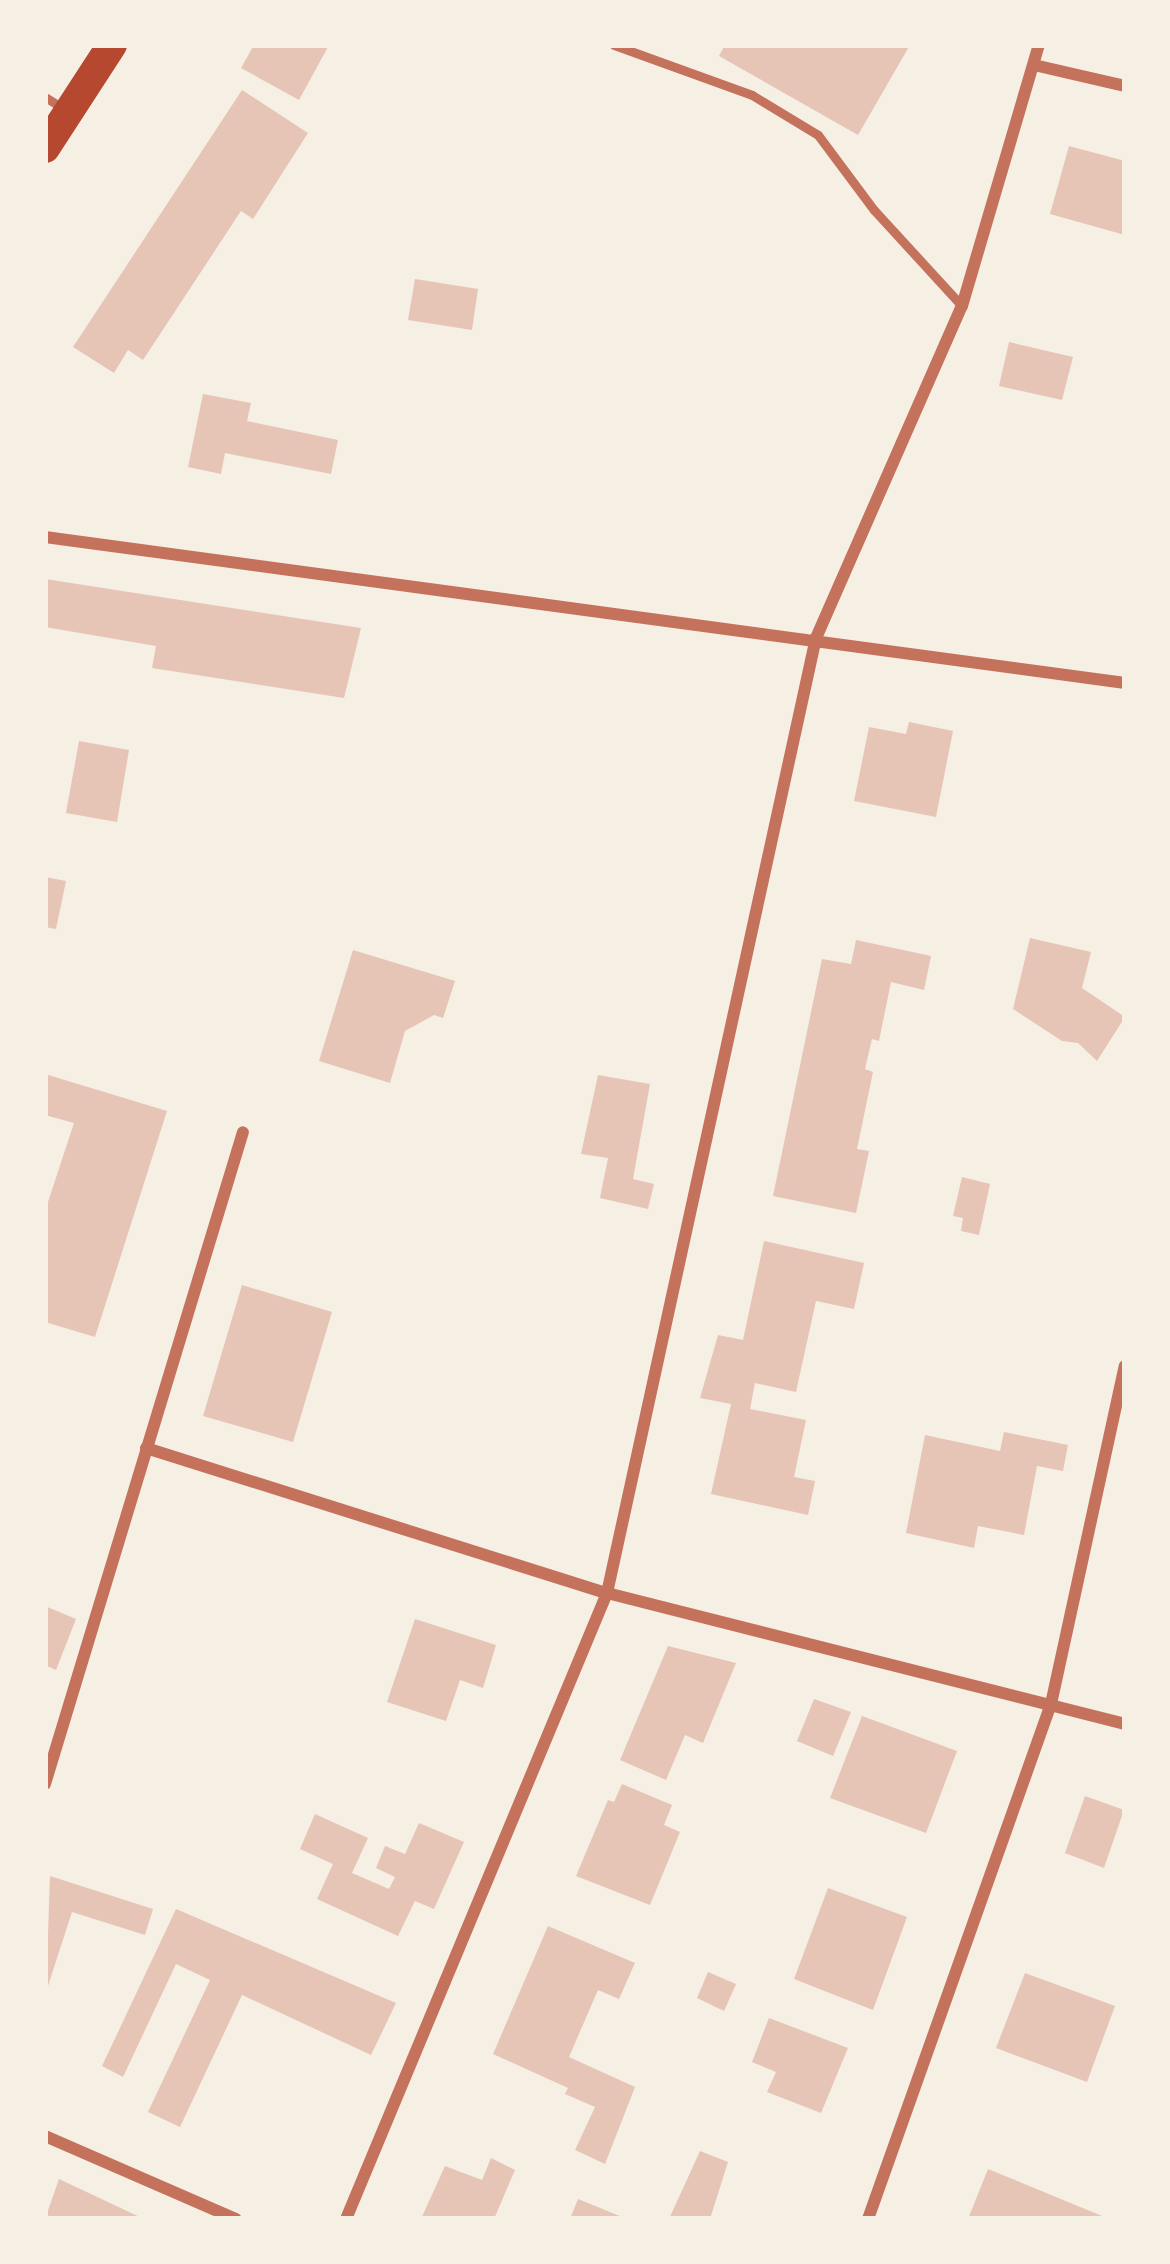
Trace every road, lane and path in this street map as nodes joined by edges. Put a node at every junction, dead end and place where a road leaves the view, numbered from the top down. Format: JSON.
{"nodes":[{"id":1,"x":112,"y":45,"type":"edge"},
{"id":2,"x":614,"y":45,"type":"edge"},
{"id":3,"x":1039,"y":45,"type":"edge"},
{"id":4,"x":1034,"y":64,"type":"junction"},
{"id":5,"x":1125,"y":86,"type":"edge"},
{"id":6,"x":57,"y":104,"type":"edge"},
{"id":7,"x":45,"y":148,"type":"edge"},
{"id":8,"x":962,"y":306,"type":"junction"},
{"id":9,"x":45,"y":537,"type":"edge"},
{"id":10,"x":816,"y":638,"type":"junction"},
{"id":11,"x":1125,"y":683,"type":"edge"},
{"id":12,"x":243,"y":1132,"type":"dead end"},
{"id":13,"x":1125,"y":1366,"type":"edge"},
{"id":14,"x":146,"y":1448,"type":"junction"},
{"id":15,"x":607,"y":1593,"type":"junction"},
{"id":16,"x":1052,"y":1704,"type":"junction"},
{"id":17,"x":1125,"y":1724,"type":"edge"},
{"id":18,"x":45,"y":1784,"type":"edge"},
{"id":19,"x":45,"y":2136,"type":"edge"},
{"id":20,"x":236,"y":2219,"type":"edge"},
{"id":21,"x":346,"y":2219,"type":"edge"},
{"id":22,"x":868,"y":2219,"type":"edge"}],
"edges":[{"from":1,"to":6,"type":"main road"},
{"from":2,"to":8,"type":"lane"},
{"from":3,"to":4,"type":"street"},
{"from":4,"to":5,"type":"street"},
{"from":4,"to":8,"type":"street"},
{"from":6,"to":7,"type":"main road"},
{"from":8,"to":10,"type":"street"},
{"from":9,"to":10,"type":"street"},
{"from":10,"to":11,"type":"street"},
{"from":10,"to":15,"type":"street"},
{"from":12,"to":14,"type":"street"},
{"from":13,"to":16,"type":"street"},
{"from":14,"to":15,"type":"street"},
{"from":14,"to":18,"type":"street"},
{"from":15,"to":16,"type":"street"},
{"from":15,"to":21,"type":"street"},
{"from":16,"to":17,"type":"street"},
{"from":16,"to":22,"type":"street"},
{"from":19,"to":20,"type":"street"}]}
